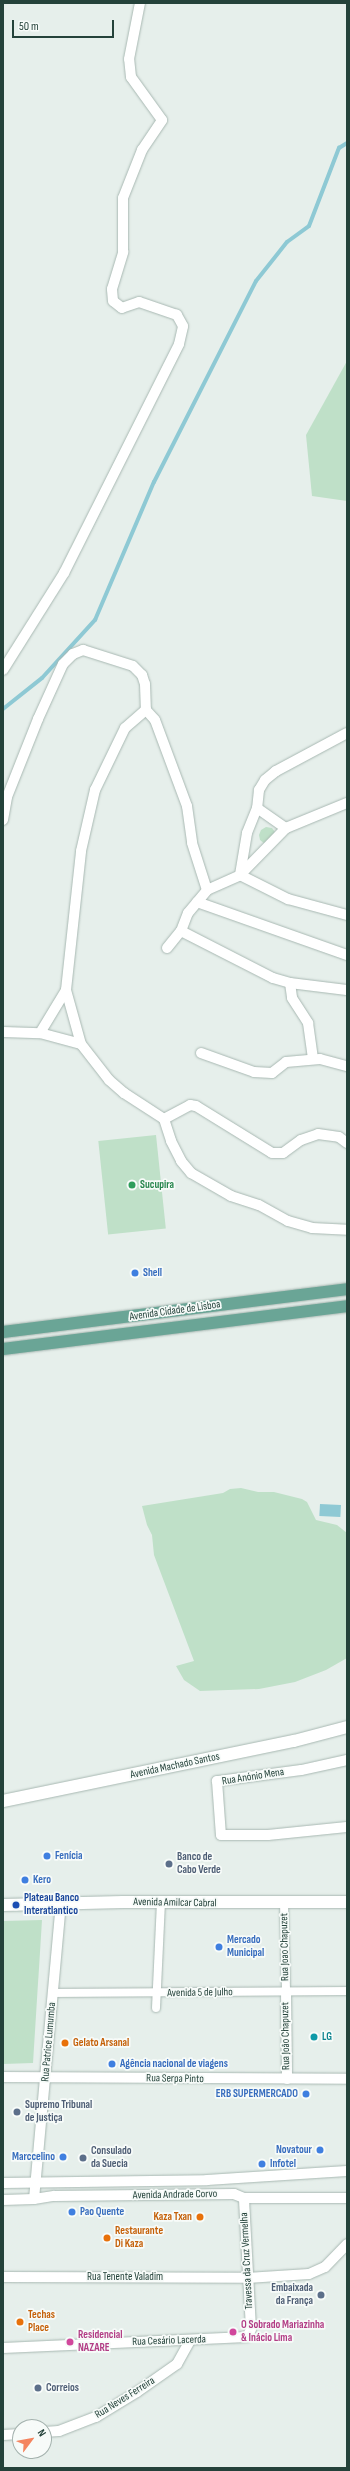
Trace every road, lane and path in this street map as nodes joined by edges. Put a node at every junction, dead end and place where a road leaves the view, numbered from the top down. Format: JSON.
{"nodes":[{"id":1,"x":140,"y":3,"type":"edge"},
{"id":2,"x":3,"y":670,"type":"edge"},
{"id":3,"x":146,"y":710,"type":"junction"},
{"id":4,"x":347,"y":733,"type":"edge"},
{"id":5,"x":347,"y":803,"type":"edge"},
{"id":6,"x":257,"y":808,"type":"junction"},
{"id":7,"x":3,"y":820,"type":"edge"},
{"id":8,"x":286,"y":828,"type":"junction"},
{"id":9,"x":240,"y":875,"type":"junction"},
{"id":10,"x":207,"y":890,"type":"junction"},
{"id":11,"x":197,"y":902,"type":"junction"},
{"id":12,"x":347,"y":915,"type":"edge"},
{"id":13,"x":181,"y":931,"type":"junction"},
{"id":14,"x":167,"y":948,"type":"dead end"},
{"id":15,"x":347,"y":955,"type":"edge"},
{"id":16,"x":290,"y":983,"type":"junction"},
{"id":17,"x":66,"y":990,"type":"junction"},
{"id":18,"x":347,"y":990,"type":"edge"},
{"id":19,"x":3,"y":1032,"type":"edge"},
{"id":20,"x":40,"y":1033,"type":"junction"},
{"id":21,"x":80,"y":1044,"type":"junction"},
{"id":22,"x":201,"y":1053,"type":"dead end"},
{"id":23,"x":313,"y":1060,"type":"junction"},
{"id":24,"x":347,"y":1066,"type":"edge"},
{"id":25,"x":164,"y":1120,"type":"junction"},
{"id":26,"x":347,"y":1143,"type":"edge"},
{"id":27,"x":347,"y":1230,"type":"edge"},
{"id":28,"x":347,"y":1289,"type":"edge"},
{"id":29,"x":347,"y":1306,"type":"edge"},
{"id":30,"x":3,"y":1332,"type":"edge"},
{"id":31,"x":3,"y":1349,"type":"edge"},
{"id":32,"x":347,"y":1727,"type":"edge"},
{"id":33,"x":347,"y":1760,"type":"edge"},
{"id":34,"x":3,"y":1801,"type":"edge"},
{"id":35,"x":347,"y":1827,"type":"edge"},
{"id":36,"x":161,"y":1902,"type":"junction"},
{"id":37,"x":284,"y":1902,"type":"junction"},
{"id":38,"x":347,"y":1902,"type":"edge"},
{"id":39,"x":61,"y":1903,"type":"junction"},
{"id":40,"x":3,"y":1905,"type":"edge"},
{"id":41,"x":347,"y":1991,"type":"edge"},
{"id":42,"x":286,"y":1992,"type":"junction"},
{"id":43,"x":54,"y":1993,"type":"junction"},
{"id":44,"x":156,"y":1994,"type":"junction"},
{"id":45,"x":156,"y":2008,"type":"dead end"},
{"id":46,"x":3,"y":2077,"type":"edge"},
{"id":47,"x":46,"y":2077,"type":"junction"},
{"id":48,"x":287,"y":2079,"type":"junction"},
{"id":49,"x":347,"y":2079,"type":"edge"},
{"id":50,"x":347,"y":2171,"type":"edge"},
{"id":51,"x":35,"y":2181,"type":"junction"},
{"id":52,"x":3,"y":2183,"type":"edge"},
{"id":53,"x":244,"y":2198,"type":"junction"},
{"id":54,"x":347,"y":2198,"type":"edge"},
{"id":55,"x":34,"y":2199,"type":"junction"},
{"id":56,"x":3,"y":2200,"type":"edge"},
{"id":57,"x":347,"y":2244,"type":"edge"},
{"id":58,"x":3,"y":2277,"type":"edge"},
{"id":59,"x":247,"y":2278,"type":"junction"},
{"id":60,"x":250,"y":2323,"type":"joint"},
{"id":61,"x":190,"y":2341,"type":"junction"},
{"id":62,"x":3,"y":2348,"type":"edge"},
{"id":63,"x":52,"y":2431,"type":"edge"}],
"edges":[{"from":1,"to":2,"type":"street"},
{"from":3,"to":7,"type":"street"},
{"from":3,"to":10,"type":"street"},
{"from":3,"to":17,"type":"street"},
{"from":4,"to":6,"type":"street"},
{"from":5,"to":8,"type":"street"},
{"from":6,"to":8,"type":"street"},
{"from":6,"to":9,"type":"street"},
{"from":8,"to":9,"type":"street"},
{"from":9,"to":10,"type":"street"},
{"from":9,"to":12,"type":"street"},
{"from":10,"to":11,"type":"street"},
{"from":11,"to":13,"type":"street"},
{"from":11,"to":15,"type":"street"},
{"from":13,"to":14,"type":"street"},
{"from":13,"to":16,"type":"street"},
{"from":16,"to":18,"type":"street"},
{"from":16,"to":23,"type":"street"},
{"from":17,"to":20,"type":"street"},
{"from":17,"to":21,"type":"street"},
{"from":19,"to":20,"type":"street"},
{"from":20,"to":21,"type":"street"},
{"from":21,"to":25,"type":"street"},
{"from":22,"to":23,"type":"street"},
{"from":23,"to":24,"type":"street"},
{"from":25,"to":26,"type":"street"},
{"from":25,"to":27,"type":"street"},
{"from":28,"to":30,"type":"main road","name":"Avenida Cidade de Lisboa"},
{"from":29,"to":31,"type":"main road","name":"Avenida Cidade de Lisboa"},
{"from":32,"to":34,"type":"street","name":"Avenida Machado Santos"},
{"from":33,"to":35,"type":"street","name":"Rua Anónio Mena"},
{"from":36,"to":37,"type":"street","name":"Avenida Amilcar Cabral"},
{"from":36,"to":39,"type":"street","name":"Avenida Amilcar Cabral"},
{"from":36,"to":44,"type":"street"},
{"from":37,"to":38,"type":"street","name":"Avenida Amilcar Cabral"},
{"from":37,"to":42,"type":"street","name":"Rua Joao Chapuzet"},
{"from":39,"to":40,"type":"street","name":"Avenida Amilcar Cabral"},
{"from":39,"to":43,"type":"street","name":"Rua Patrice Lumumba"},
{"from":41,"to":42,"type":"street","name":"Avenida 5 de Julho"},
{"from":42,"to":44,"type":"street","name":"Avenida 5 de Julho"},
{"from":42,"to":48,"type":"street","name":"Rua João Chapuzet"},
{"from":43,"to":44,"type":"street","name":"Avenida 5 de Julho"},
{"from":43,"to":47,"type":"street","name":"Rua Patrice Lumumba"},
{"from":44,"to":45,"type":"street"},
{"from":46,"to":47,"type":"street","name":"Rua Serpa Pinto"},
{"from":47,"to":48,"type":"street","name":"Rua Serpa Pinto"},
{"from":47,"to":51,"type":"street","name":"Rua Patrice Lumumba"},
{"from":48,"to":49,"type":"street","name":"Rua Serpa Pinto"},
{"from":50,"to":51,"type":"street","name":"Avenida Andrade Corvo"},
{"from":51,"to":52,"type":"street","name":"Avenida Andrade Corvo"},
{"from":51,"to":55,"type":"street","name":"Rua Patrice Lumumba"},
{"from":53,"to":54,"type":"street","name":"Avenida Andrade Corvo"},
{"from":53,"to":55,"type":"street","name":"Avenida Andrade Corvo"},
{"from":53,"to":59,"type":"street","name":"Travessa da Cruz Vermelha"},
{"from":55,"to":56,"type":"street","name":"Avenida Andrade Corvo"},
{"from":57,"to":59,"type":"street","name":"Rua Tenente Valadim"},
{"from":58,"to":59,"type":"street","name":"Rua Tenente Valadim"},
{"from":59,"to":60,"type":"street","name":"Travessa da Cruz Vermelha"},
{"from":60,"to":61,"type":"street","name":"Rua Cesário Lacerda"},
{"from":61,"to":62,"type":"street","name":"Rua Cesário Lacerda"},
{"from":61,"to":63,"type":"street","name":"Rua Neves Ferreira"}]}
